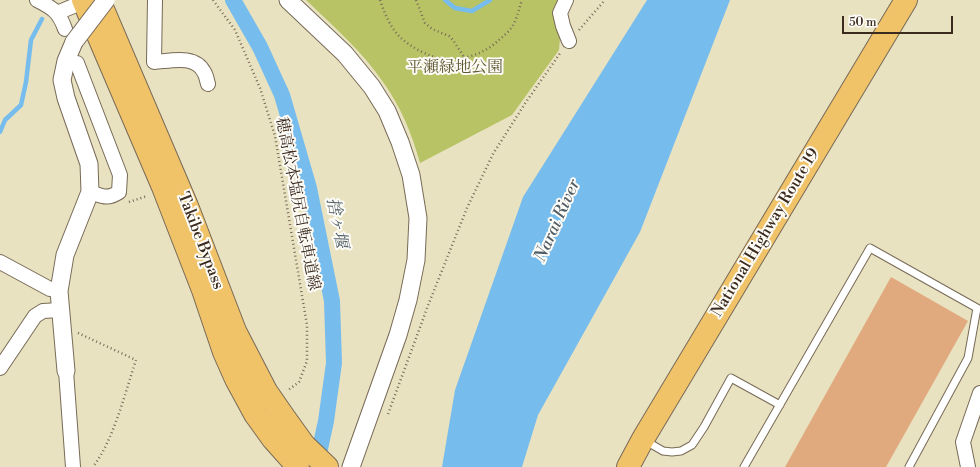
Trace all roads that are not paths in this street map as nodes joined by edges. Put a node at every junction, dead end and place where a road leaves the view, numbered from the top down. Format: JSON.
{"nodes":[{"id":1,"x":37,"y":0,"type":"edge"},
{"id":2,"x":106,"y":0,"type":"edge"},
{"id":3,"x":155,"y":0,"type":"edge"},
{"id":4,"x":288,"y":0,"type":"edge"},
{"id":5,"x":566,"y":0,"type":"edge"},
{"id":6,"x":906,"y":0,"type":"edge"},
{"id":7,"x":88,"y":1,"type":"edge"},
{"id":8,"x":57,"y":13,"type":"junction"},
{"id":9,"x":70,"y":35,"type":"junction"},
{"id":10,"x":570,"y":42,"type":"road end"},
{"id":11,"x":77,"y":63,"type":"dead end"},
{"id":12,"x":208,"y":84,"type":"dead end"},
{"id":13,"x":90,"y":192,"type":"junction"},
{"id":14,"x":0,"y":262,"type":"edge"},
{"id":15,"x":59,"y":291,"type":"junction"},
{"id":16,"x":61,"y":317,"type":"junction"},
{"id":17,"x":0,"y":368,"type":"edge"},
{"id":18,"x":66,"y":371,"type":"joint"},
{"id":19,"x":980,"y":392,"type":"edge"},
{"id":20,"x":780,"y":405,"type":"junction"},
{"id":21,"x":643,"y":439,"type":"junction"},
{"id":22,"x":74,"y":467,"type":"edge"},
{"id":23,"x":298,"y":467,"type":"edge"},
{"id":24,"x":327,"y":467,"type":"edge"},
{"id":25,"x":351,"y":467,"type":"edge"},
{"id":26,"x":628,"y":467,"type":"edge"},
{"id":27,"x":744,"y":467,"type":"edge"},
{"id":28,"x":909,"y":467,"type":"edge"},
{"id":29,"x":968,"y":467,"type":"edge"}],
"edges":[{"from":1,"to":8,"type":"street"},
{"from":2,"to":9,"type":"street","bridge":true},
{"from":3,"to":12,"type":"street"},
{"from":4,"to":25,"type":"street"},
{"from":5,"to":10,"type":"street"},
{"from":6,"to":21,"type":"highway","name":"National Highway Route 19"},
{"from":7,"to":8,"type":"street"},
{"from":7,"to":23,"type":"highway","name":"Takibe Bypass"},
{"from":7,"to":24,"type":"highway","name":"Takibe Bypass"},
{"from":8,"to":9,"type":"street"},
{"from":9,"to":13,"type":"street"},
{"from":11,"to":13,"type":"street"},
{"from":13,"to":15,"type":"street"},
{"from":14,"to":15,"type":"street"},
{"from":15,"to":16,"type":"street"},
{"from":16,"to":17,"type":"street"},
{"from":16,"to":18,"type":"street"},
{"from":18,"to":22,"type":"street"},
{"from":19,"to":29,"type":"street"},
{"from":20,"to":21,"type":"lane"},
{"from":20,"to":27,"type":"lane"},
{"from":20,"to":28,"type":"lane"},
{"from":21,"to":26,"type":"highway","name":"National Highway Route 19"}]}
